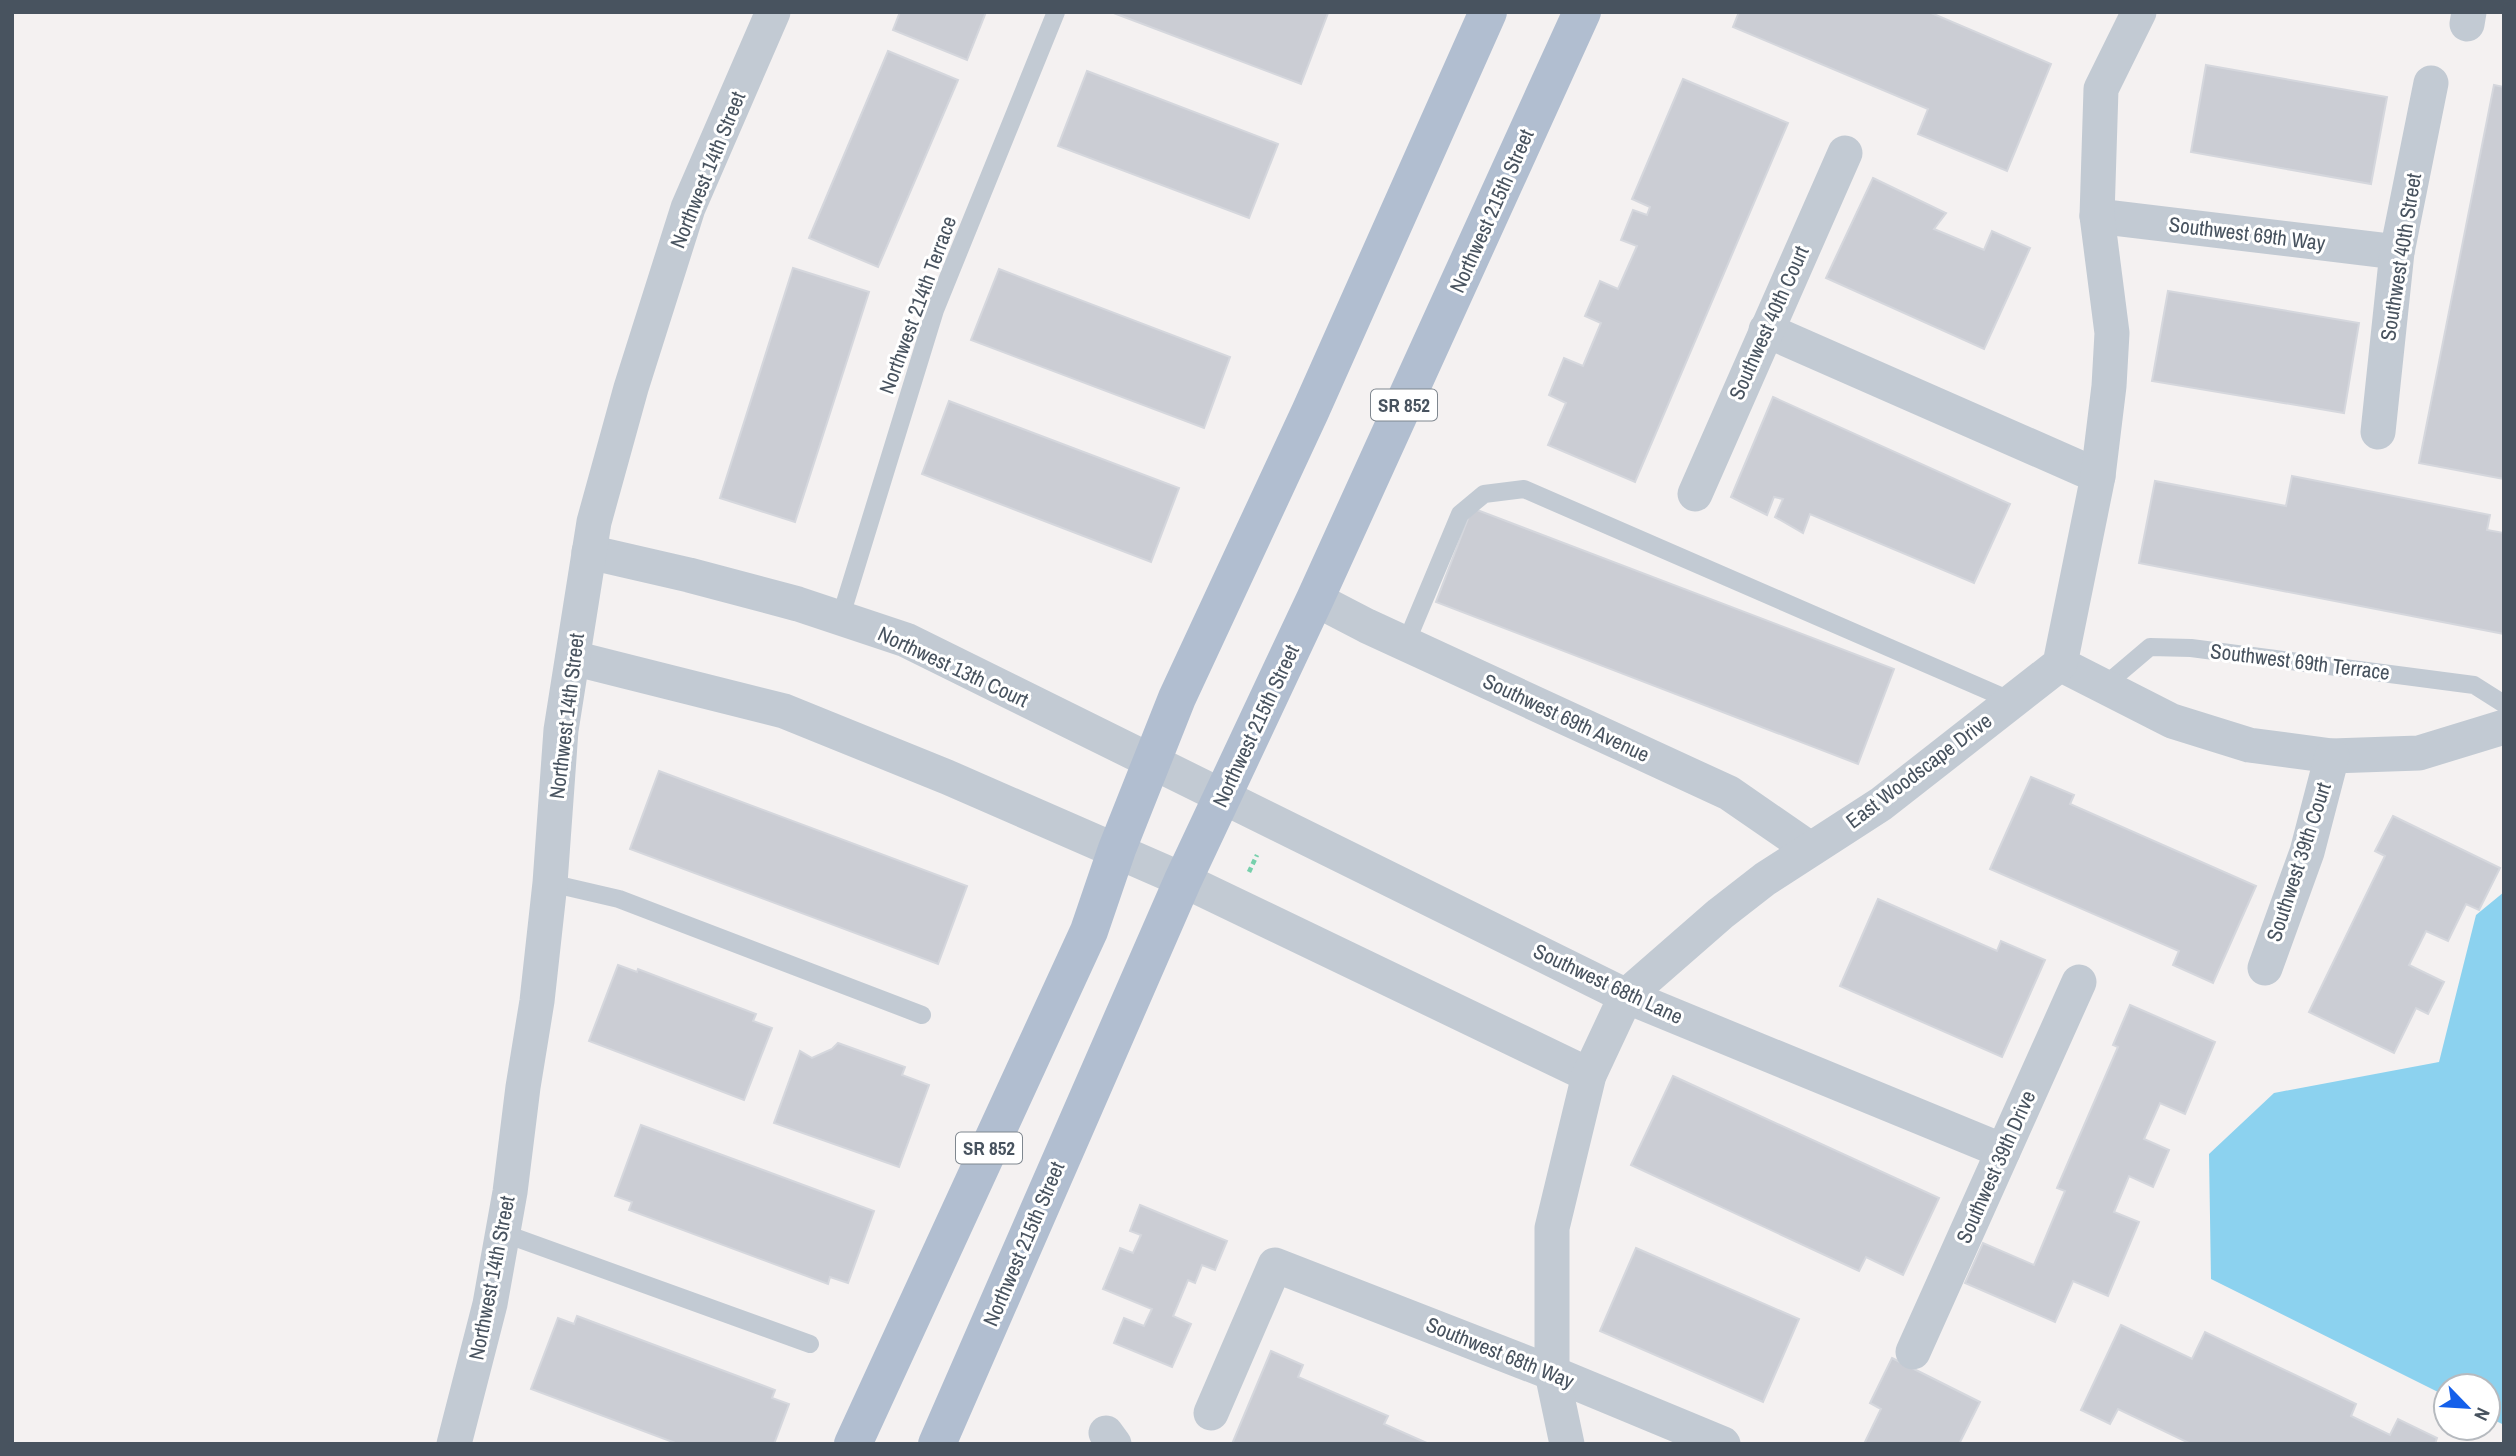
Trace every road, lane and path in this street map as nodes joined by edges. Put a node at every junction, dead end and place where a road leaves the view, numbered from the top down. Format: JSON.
{"nodes":[{"id":1,"x":773,"y":12,"type":"edge"},
{"id":2,"x":1056,"y":12,"type":"edge"},
{"id":3,"x":1488,"y":12,"type":"edge"},
{"id":4,"x":1582,"y":12,"type":"edge"},
{"id":5,"x":2128,"y":15,"type":"edge"},
{"id":6,"x":2431,"y":83,"type":"dead end"},
{"id":7,"x":1845,"y":153,"type":"dead end"},
{"id":8,"x":2097,"y":215,"type":"junction"},
{"id":9,"x":2397,"y":252,"type":"junction"},
{"id":10,"x":1766,"y":330,"type":"junction"},
{"id":11,"x":2378,"y":432,"type":"dead end"},
{"id":12,"x":2098,"y":476,"type":"junction"},
{"id":13,"x":1695,"y":494,"type":"dead end"},
{"id":14,"x":590,"y":552,"type":"junction"},
{"id":15,"x":1315,"y":599,"type":"junction"},
{"id":16,"x":840,"y":619,"type":"junction"},
{"id":17,"x":1406,"y":643,"type":"junction"},
{"id":18,"x":573,"y":658,"type":"junction"},
{"id":19,"x":2060,"y":664,"type":"junction"},
{"id":20,"x":2104,"y":686,"type":"junction"},
{"id":21,"x":2012,"y":701,"type":"junction"},
{"id":22,"x":2504,"y":704,"type":"edge"},
{"id":23,"x":2504,"y":727,"type":"edge"},
{"id":24,"x":2332,"y":757,"type":"junction"},
{"id":25,"x":1152,"y":761,"type":"junction"},
{"id":26,"x":1222,"y":797,"type":"junction"},
{"id":27,"x":1260,"y":848,"type":"dead end"},
{"id":28,"x":1117,"y":849,"type":"junction"},
{"id":29,"x":1810,"y":849,"type":"junction"},
{"id":30,"x":1246,"y":879,"type":"dead end"},
{"id":31,"x":1183,"y":880,"type":"junction"},
{"id":32,"x":550,"y":883,"type":"junction"},
{"id":33,"x":2265,"y":968,"type":"dead end"},
{"id":34,"x":2079,"y":982,"type":"dead end"},
{"id":35,"x":1626,"y":996,"type":"junction"},
{"id":36,"x":922,"y":1015,"type":"dead end"},
{"id":37,"x":1589,"y":1075,"type":"junction"},
{"id":38,"x":2003,"y":1151,"type":"junction"},
{"id":39,"x":503,"y":1233,"type":"junction"},
{"id":40,"x":810,"y":1345,"type":"dead end"},
{"id":41,"x":1913,"y":1352,"type":"dead end"},
{"id":42,"x":1552,"y":1373,"type":"junction"},
{"id":43,"x":1211,"y":1413,"type":"dead end"},
{"id":44,"x":454,"y":1444,"type":"edge"},
{"id":45,"x":853,"y":1444,"type":"edge"},
{"id":46,"x":937,"y":1444,"type":"edge"},
{"id":47,"x":1567,"y":1444,"type":"edge"},
{"id":48,"x":1723,"y":1444,"type":"edge"}],
"edges":[{"from":1,"to":14,"type":"street","name":"Northwest 14th Street"},
{"from":2,"to":16,"type":"lane","name":"Northwest 214th Terrace"},
{"from":3,"to":25,"type":"main road","number":"SR 852"},
{"from":4,"to":15,"type":"main road","name":"Northwest 215th Street","number":"SR 852"},
{"from":5,"to":8,"type":"street"},
{"from":6,"to":9,"type":"street","name":"Southwest 40th Street"},
{"from":7,"to":10,"type":"street","name":"Southwest 40th Court"},
{"from":8,"to":9,"type":"street","name":"Southwest 69th Way"},
{"from":8,"to":12,"type":"street"},
{"from":9,"to":11,"type":"street","name":"Southwest 40th Street"},
{"from":10,"to":12,"type":"street"},
{"from":10,"to":13,"type":"street","name":"Southwest 40th Court"},
{"from":12,"to":19,"type":"street"},
{"from":14,"to":16,"type":"street","name":"Northwest 13th Court"},
{"from":14,"to":18,"type":"street","name":"Northwest 14th Street"},
{"from":15,"to":17,"type":"street","name":"Southwest 69th Avenue"},
{"from":15,"to":26,"type":"main road","name":"Northwest 215th Street","number":"SR 852"},
{"from":16,"to":25,"type":"street","name":"Northwest 13th Court"},
{"from":17,"to":21,"type":"lane"},
{"from":17,"to":29,"type":"street","name":"Southwest 69th Avenue"},
{"from":18,"to":28,"type":"street"},
{"from":18,"to":32,"type":"street","name":"Northwest 14th Street"},
{"from":19,"to":20,"type":"street"},
{"from":19,"to":21,"type":"street","name":"East Woodscape Drive"},
{"from":20,"to":22,"type":"lane","name":"Southwest 69th Terrace"},
{"from":20,"to":24,"type":"street"},
{"from":21,"to":29,"type":"street","name":"East Woodscape Drive"},
{"from":23,"to":24,"type":"street"},
{"from":24,"to":33,"type":"street","name":"Southwest 39th Court"},
{"from":25,"to":26,"type":"street","name":"Northwest 13th Court"},
{"from":25,"to":28,"type":"main road","number":"SR 852"},
{"from":26,"to":31,"type":"main road","name":"Northwest 215th Street","number":"SR 852"},
{"from":26,"to":35,"type":"street","name":"Southwest 68th Lane"},
{"from":27,"to":30,"type":"path"},
{"from":28,"to":31,"type":"street"},
{"from":28,"to":45,"type":"main road","number":"SR 852"},
{"from":29,"to":35,"type":"street","name":"East Woodscape Drive"},
{"from":31,"to":37,"type":"street"},
{"from":31,"to":46,"type":"main road","name":"Northwest 215th Street","number":"SR 852"},
{"from":32,"to":36,"type":"lane"},
{"from":32,"to":39,"type":"street","name":"Northwest 14th Street"},
{"from":34,"to":38,"type":"street","name":"Southwest 39th Drive"},
{"from":35,"to":37,"type":"street","name":"East Woodscape Drive"},
{"from":35,"to":38,"type":"street","name":"Southwest 68th Lane"},
{"from":37,"to":42,"type":"street","name":"East Woodscape Drive"},
{"from":38,"to":41,"type":"street","name":"Southwest 39th Drive"},
{"from":39,"to":40,"type":"lane"},
{"from":39,"to":44,"type":"street","name":"Northwest 14th Street"},
{"from":42,"to":43,"type":"street","name":"Southwest 68th Way"},
{"from":42,"to":47,"type":"street","name":"East Woodscape Drive"},
{"from":42,"to":48,"type":"street","name":"Southwest 68th Way"}]}
